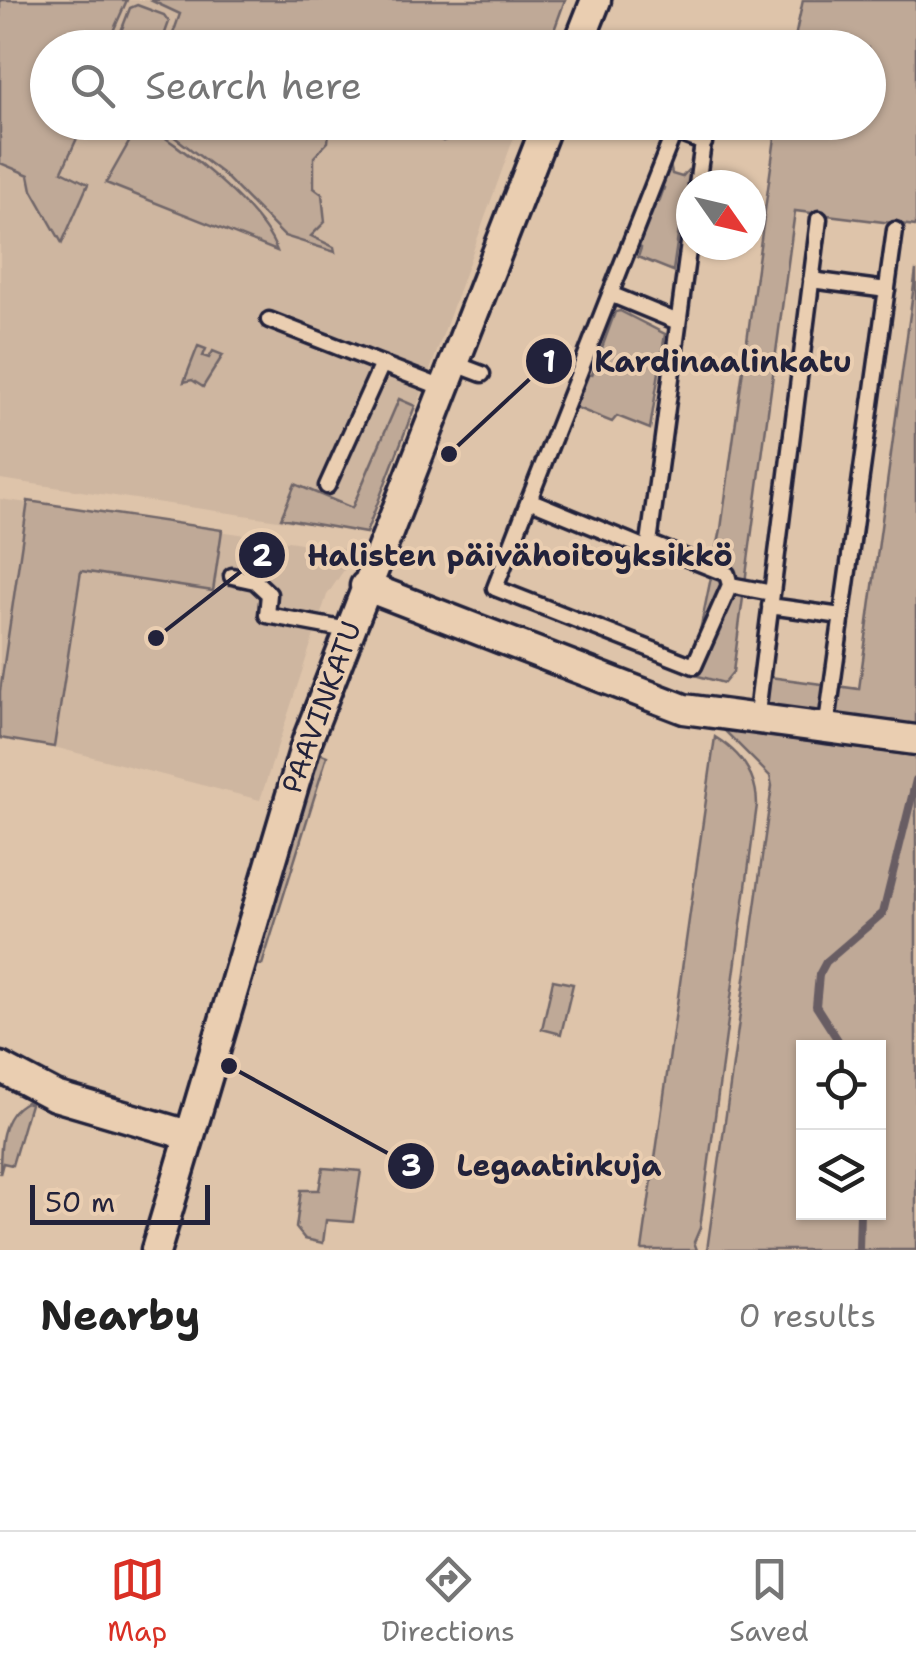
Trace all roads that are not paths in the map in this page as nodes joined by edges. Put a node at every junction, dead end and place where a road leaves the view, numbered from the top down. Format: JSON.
{"nodes":[{"id":1,"x":596,"y":0,"type":"edge"},
{"id":2,"x":584,"y":30,"type":"edge"},
{"id":3,"x":541,"y":140,"type":"edge"},
{"id":4,"x":671,"y":140,"type":"edge"},
{"id":5,"x":699,"y":140,"type":"edge"},
{"id":6,"x":704,"y":140,"type":"edge"},
{"id":7,"x":704,"y":143,"type":"junction"},
{"id":8,"x":700,"y":170,"type":"edge"},
{"id":9,"x":818,"y":219,"type":"dead end"},
{"id":10,"x":895,"y":230,"type":"dead end"},
{"id":11,"x":687,"y":260,"type":"edge"},
{"id":12,"x":811,"y":280,"type":"junction"},
{"id":13,"x":886,"y":290,"type":"junction"},
{"id":14,"x":610,"y":294,"type":"junction"},
{"id":15,"x":269,"y":320,"type":"dead end"},
{"id":16,"x":678,"y":322,"type":"junction"},
{"id":17,"x":382,"y":364,"type":"junction"},
{"id":18,"x":482,"y":374,"type":"dead end"},
{"id":19,"x":448,"y":376,"type":"junction"},
{"id":20,"x":327,"y":486,"type":"dead end"},
{"id":21,"x":529,"y":500,"type":"junction"},
{"id":22,"x":649,"y":544,"type":"junction"},
{"id":23,"x":232,"y":576,"type":"dead end"},
{"id":24,"x":730,"y":585,"type":"junction"},
{"id":25,"x":365,"y":586,"type":"junction"},
{"id":26,"x":771,"y":600,"type":"junction"},
{"id":27,"x":841,"y":616,"type":"junction"},
{"id":28,"x":348,"y":630,"type":"junction"},
{"id":29,"x":756,"y":722,"type":"junction"},
{"id":30,"x":826,"y":730,"type":"junction"},
{"id":31,"x":916,"y":740,"type":"edge"},
{"id":32,"x":0,"y":1067,"type":"edge"},
{"id":33,"x":188,"y":1136,"type":"junction"},
{"id":34,"x":156,"y":1250,"type":"edge"}],
"edges":[{"from":1,"to":2,"type":"street"},
{"from":3,"to":19,"type":"street","name":"PAAVINKATU"},
{"from":4,"to":14,"type":"lane"},
{"from":5,"to":7,"type":"lane"},
{"from":6,"to":7,"type":"lane"},
{"from":7,"to":8,"type":"lane"},
{"from":9,"to":12,"type":"lane"},
{"from":10,"to":13,"type":"lane"},
{"from":11,"to":16,"type":"lane"},
{"from":12,"to":13,"type":"lane"},
{"from":12,"to":26,"type":"lane"},
{"from":13,"to":27,"type":"lane"},
{"from":14,"to":16,"type":"lane"},
{"from":14,"to":21,"type":"lane"},
{"from":15,"to":17,"type":"lane"},
{"from":16,"to":22,"type":"lane"},
{"from":17,"to":19,"type":"lane"},
{"from":17,"to":20,"type":"lane"},
{"from":18,"to":19,"type":"lane"},
{"from":19,"to":25,"type":"street","name":"PAAVINKATU"},
{"from":21,"to":22,"type":"lane"},
{"from":21,"to":24,"type":"lane"},
{"from":22,"to":24,"type":"lane"},
{"from":23,"to":28,"type":"lane"},
{"from":24,"to":26,"type":"lane"},
{"from":25,"to":28,"type":"street","name":"PAAVINKATU"},
{"from":25,"to":29,"type":"street"},
{"from":26,"to":27,"type":"lane"},
{"from":26,"to":29,"type":"lane"},
{"from":27,"to":30,"type":"lane"},
{"from":28,"to":33,"type":"street","name":"PAAVINKATU"},
{"from":29,"to":30,"type":"street"},
{"from":30,"to":31,"type":"street"},
{"from":32,"to":33,"type":"street"},
{"from":33,"to":34,"type":"street","name":"PAAVINKATU"}]}
